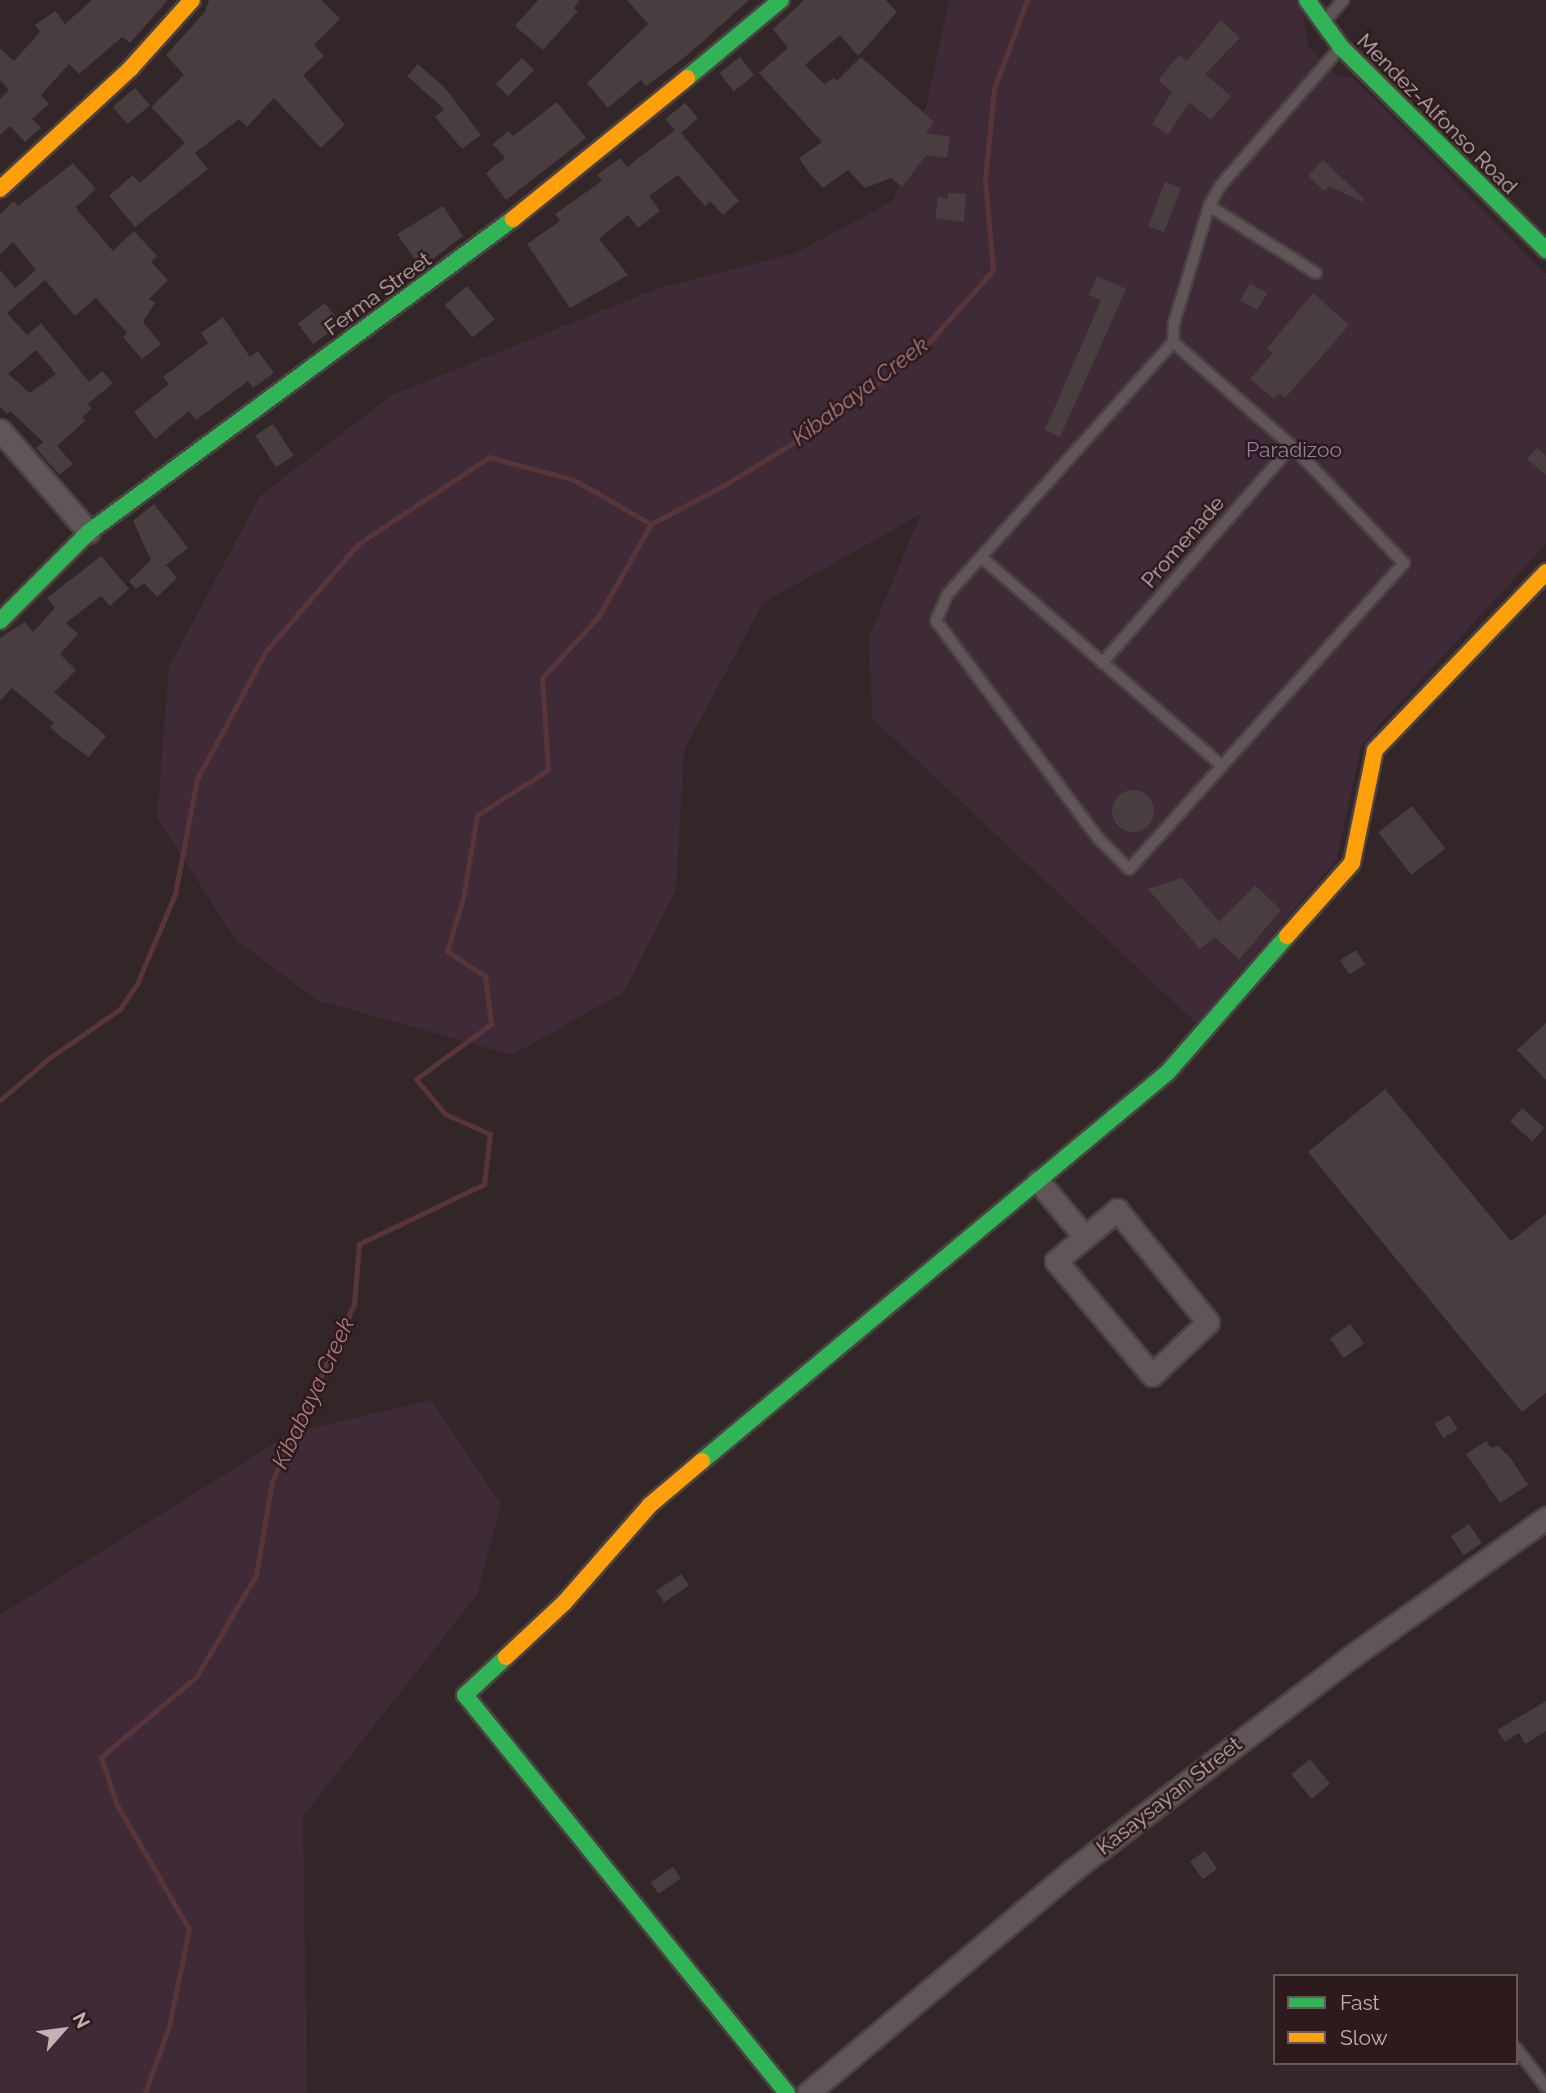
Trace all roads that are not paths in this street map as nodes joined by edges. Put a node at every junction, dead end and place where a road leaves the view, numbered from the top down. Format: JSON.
{"nodes":[{"id":1,"x":192,"y":0,"type":"edge"},
{"id":2,"x":781,"y":0,"type":"edge"},
{"id":3,"x":1307,"y":0,"type":"edge"},
{"id":4,"x":1343,"y":0,"type":"edge"},
{"id":5,"x":1323,"y":23,"type":"junction"},
{"id":6,"x":1341,"y":47,"type":"junction"},
{"id":7,"x":0,"y":189,"type":"edge"},
{"id":8,"x":1209,"y":206,"type":"junction"},
{"id":9,"x":1546,"y":250,"type":"edge"},
{"id":10,"x":1316,"y":273,"type":"dead end"},
{"id":11,"x":1173,"y":342,"type":"junction"},
{"id":12,"x":0,"y":430,"type":"edge"},
{"id":13,"x":1292,"y":446,"type":"junction"},
{"id":14,"x":89,"y":532,"type":"junction"},
{"id":15,"x":981,"y":557,"type":"junction"},
{"id":16,"x":1546,"y":572,"type":"edge"},
{"id":17,"x":0,"y":621,"type":"edge"},
{"id":18,"x":1102,"y":663,"type":"junction"},
{"id":19,"x":1221,"y":765,"type":"junction"},
{"id":20,"x":1038,"y":1181,"type":"junction"},
{"id":21,"x":1085,"y":1237,"type":"junction"},
{"id":22,"x":1546,"y":1518,"type":"edge"},
{"id":23,"x":1518,"y":2051,"type":"edge"},
{"id":24,"x":1546,"y":2087,"type":"edge"},
{"id":25,"x":787,"y":2093,"type":"edge"},
{"id":26,"x":808,"y":2093,"type":"edge"}],
"edges":[{"from":1,"to":7,"type":"street"},
{"from":2,"to":14,"type":"street","name":"Ferma Street"},
{"from":3,"to":5,"type":"street","name":"Mendez-Alfonso Road"},
{"from":4,"to":5,"type":"lane"},
{"from":5,"to":6,"type":"street","name":"Mendez-Alfonso Road"},
{"from":6,"to":8,"type":"lane"},
{"from":6,"to":9,"type":"street","name":"Mendez-Alfonso Road"},
{"from":8,"to":10,"type":"lane"},
{"from":8,"to":11,"type":"lane"},
{"from":11,"to":13,"type":"lane"},
{"from":11,"to":15,"type":"lane"},
{"from":12,"to":14,"type":"street"},
{"from":13,"to":18,"type":"lane","name":"Promenade"},
{"from":13,"to":19,"type":"lane"},
{"from":14,"to":17,"type":"street","name":"Ferma Street"},
{"from":15,"to":18,"type":"lane"},
{"from":15,"to":19,"type":"lane"},
{"from":16,"to":20,"type":"street"},
{"from":18,"to":19,"type":"lane"},
{"from":20,"to":21,"type":"street"},
{"from":20,"to":25,"type":"street"},
{"from":21,"to":21,"type":"street"},
{"from":22,"to":26,"type":"street","name":"Kasaysayan Street"},
{"from":23,"to":24,"type":"lane"}]}
